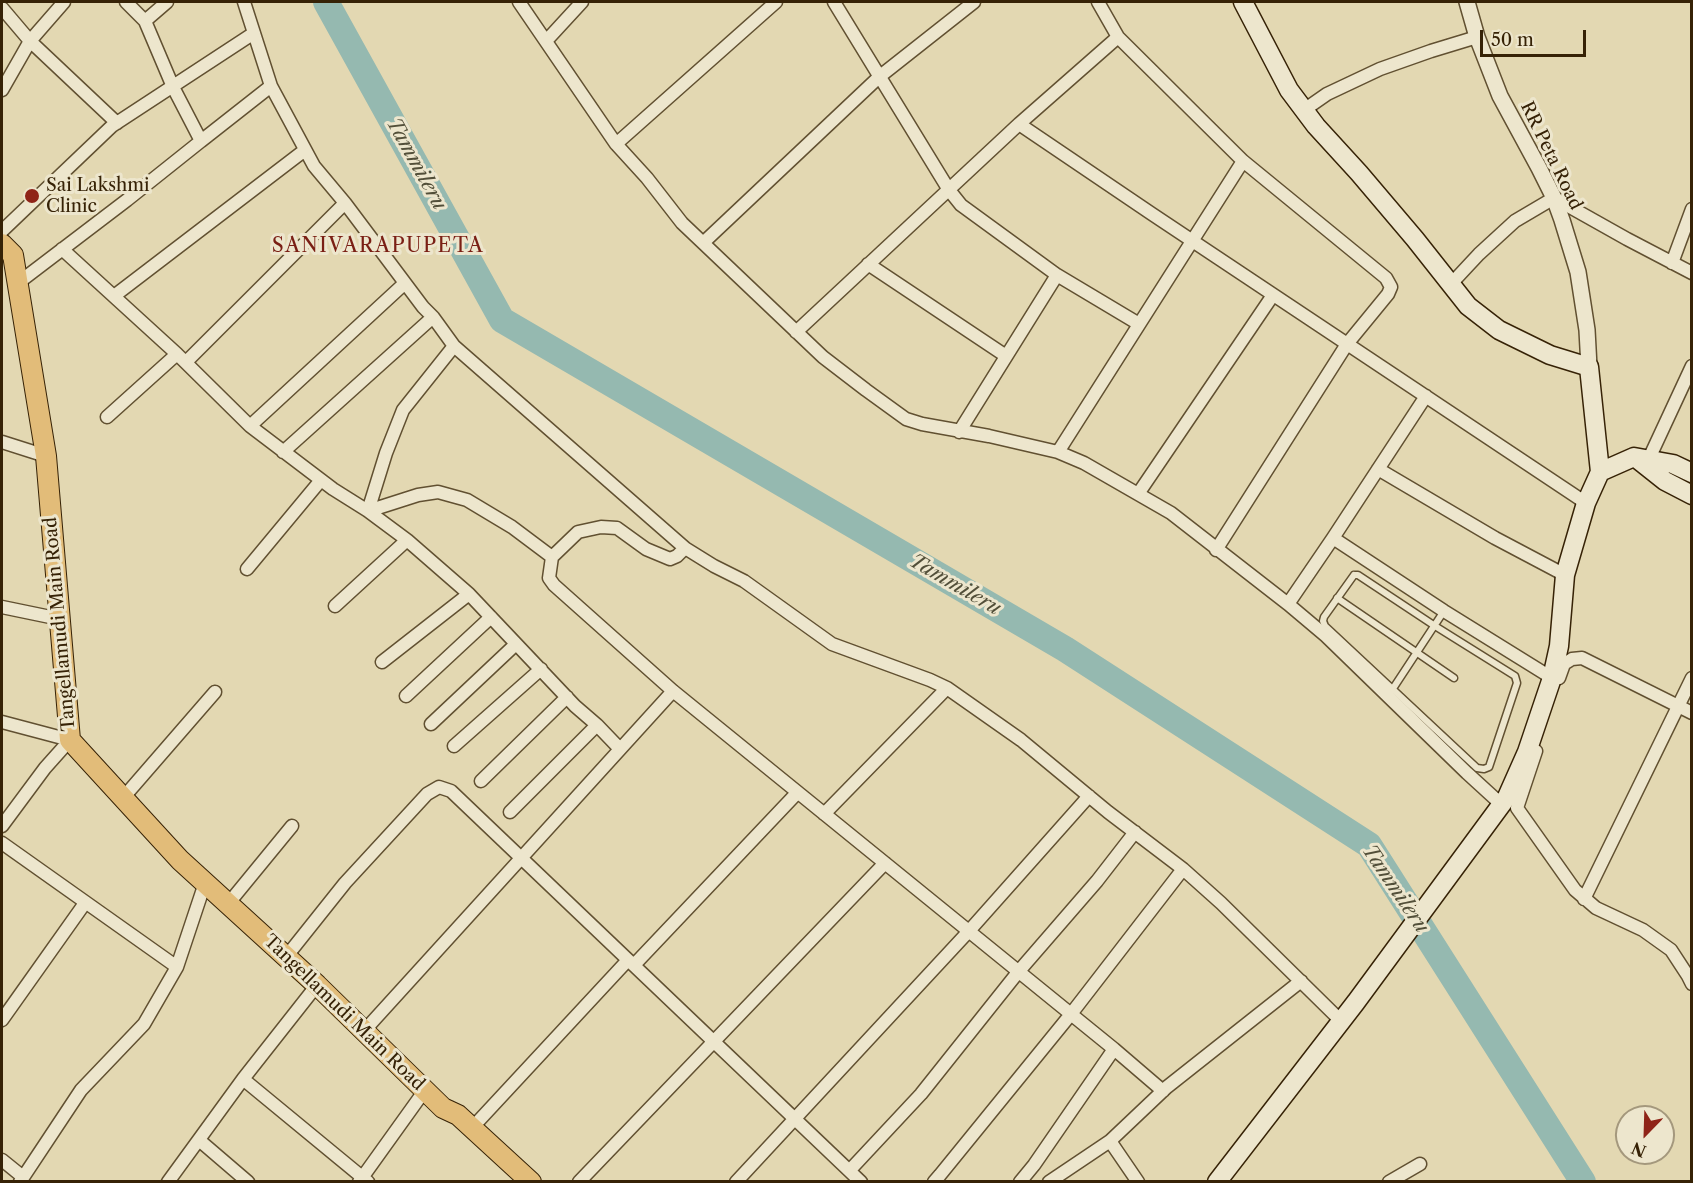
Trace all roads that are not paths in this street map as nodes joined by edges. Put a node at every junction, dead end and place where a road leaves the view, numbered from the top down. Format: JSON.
{"nodes":[{"id":1,"x":64,"y":2,"type":"edge"},
{"id":2,"x":126,"y":2,"type":"edge"},
{"id":3,"x":167,"y":2,"type":"edge"},
{"id":4,"x":244,"y":2,"type":"edge"},
{"id":5,"x":519,"y":2,"type":"edge"},
{"id":6,"x":582,"y":2,"type":"edge"},
{"id":7,"x":776,"y":2,"type":"edge"},
{"id":8,"x":834,"y":2,"type":"edge"},
{"id":9,"x":974,"y":2,"type":"edge"},
{"id":10,"x":1098,"y":2,"type":"edge"},
{"id":11,"x":1243,"y":2,"type":"edge"},
{"id":12,"x":1467,"y":2,"type":"edge"},
{"id":13,"x":2,"y":8,"type":"edge"},
{"id":14,"x":146,"y":21,"type":"junction"},
{"id":15,"x":254,"y":33,"type":"junction"},
{"id":16,"x":1118,"y":37,"type":"junction"},
{"id":17,"x":1477,"y":37,"type":"junction"},
{"id":18,"x":547,"y":40,"type":"junction"},
{"id":19,"x":30,"y":41,"type":"junction"},
{"id":20,"x":879,"y":77,"type":"junction"},
{"id":21,"x":271,"y":86,"type":"junction"},
{"id":22,"x":173,"y":87,"type":"junction"},
{"id":23,"x":2,"y":90,"type":"edge"},
{"id":24,"x":1304,"y":110,"type":"junction"},
{"id":25,"x":117,"y":123,"type":"junction"},
{"id":26,"x":1019,"y":124,"type":"junction"},
{"id":27,"x":201,"y":141,"type":"junction"},
{"id":28,"x":616,"y":144,"type":"junction"},
{"id":29,"x":305,"y":150,"type":"junction"},
{"id":30,"x":1243,"y":161,"type":"junction"},
{"id":31,"x":949,"y":190,"type":"junction"},
{"id":32,"x":1554,"y":198,"type":"junction"},
{"id":33,"x":345,"y":203,"type":"junction"},
{"id":34,"x":1692,"y":210,"type":"edge"},
{"id":35,"x":2,"y":231,"type":"edge"},
{"id":36,"x":1191,"y":241,"type":"junction"},
{"id":37,"x":703,"y":243,"type":"junction"},
{"id":38,"x":62,"y":249,"type":"junction"},
{"id":39,"x":6,"y":254,"type":"edge"},
{"id":40,"x":1672,"y":263,"type":"junction"},
{"id":41,"x":868,"y":264,"type":"junction"},
{"id":42,"x":1692,"y":273,"type":"edge"},
{"id":43,"x":1057,"y":275,"type":"junction"},
{"id":44,"x":18,"y":282,"type":"junction"},
{"id":45,"x":405,"y":283,"type":"junction"},
{"id":46,"x":1451,"y":284,"type":"junction"},
{"id":47,"x":1273,"y":295,"type":"junction"},
{"id":48,"x":114,"y":296,"type":"junction"},
{"id":49,"x":433,"y":317,"type":"junction"},
{"id":50,"x":1138,"y":324,"type":"junction"},
{"id":51,"x":796,"y":332,"type":"junction"},
{"id":52,"x":1347,"y":344,"type":"junction"},
{"id":53,"x":454,"y":346,"type":"junction"},
{"id":54,"x":1006,"y":356,"type":"junction"},
{"id":55,"x":182,"y":358,"type":"junction"},
{"id":56,"x":1692,"y":366,"type":"edge"},
{"id":57,"x":1589,"y":367,"type":"junction"},
{"id":58,"x":1426,"y":396,"type":"junction"},
{"id":59,"x":107,"y":417,"type":"dead end"},
{"id":60,"x":250,"y":426,"type":"junction"},
{"id":61,"x":959,"y":432,"type":"junction"},
{"id":62,"x":2,"y":442,"type":"edge"},
{"id":63,"x":283,"y":452,"type":"junction"},
{"id":64,"x":1058,"y":452,"type":"junction"},
{"id":65,"x":46,"y":456,"type":"junction"},
{"id":66,"x":1643,"y":461,"type":"junction"},
{"id":67,"x":1378,"y":469,"type":"junction"},
{"id":68,"x":1600,"y":472,"type":"junction"},
{"id":69,"x":1692,"y":473,"type":"edge"},
{"id":70,"x":321,"y":480,"type":"junction"},
{"id":71,"x":1138,"y":494,"type":"junction"},
{"id":72,"x":1692,"y":495,"type":"edge"},
{"id":73,"x":1586,"y":503,"type":"junction"},
{"id":74,"x":368,"y":511,"type":"junction"},
{"id":75,"x":1333,"y":538,"type":"junction"},
{"id":76,"x":406,"y":540,"type":"junction"},
{"id":77,"x":685,"y":548,"type":"junction"},
{"id":78,"x":1216,"y":550,"type":"junction"},
{"id":79,"x":552,"y":557,"type":"junction"},
{"id":80,"x":247,"y":569,"type":"dead end"},
{"id":81,"x":1565,"y":575,"type":"junction"},
{"id":82,"x":469,"y":594,"type":"junction"},
{"id":83,"x":1337,"y":598,"type":"junction"},
{"id":84,"x":1288,"y":604,"type":"junction"},
{"id":85,"x":335,"y":606,"type":"dead end"},
{"id":86,"x":2,"y":607,"type":"edge"},
{"id":87,"x":1444,"y":611,"type":"junction"},
{"id":88,"x":490,"y":616,"type":"junction"},
{"id":89,"x":60,"y":619,"type":"junction"},
{"id":90,"x":1434,"y":626,"type":"junction"},
{"id":91,"x":516,"y":644,"type":"junction"},
{"id":92,"x":1417,"y":653,"type":"junction"},
{"id":93,"x":382,"y":662,"type":"dead end"},
{"id":94,"x":541,"y":669,"type":"junction"},
{"id":95,"x":1454,"y":678,"type":"dead end"},
{"id":96,"x":1552,"y":678,"type":"junction"},
{"id":97,"x":1692,"y":678,"type":"edge"},
{"id":98,"x":947,"y":688,"type":"junction"},
{"id":99,"x":673,"y":691,"type":"junction"},
{"id":100,"x":215,"y":692,"type":"dead end"},
{"id":101,"x":1391,"y":692,"type":"junction"},
{"id":102,"x":406,"y":696,"type":"dead end"},
{"id":103,"x":567,"y":697,"type":"junction"},
{"id":104,"x":1678,"y":706,"type":"junction"},
{"id":105,"x":1692,"y":713,"type":"edge"},
{"id":106,"x":2,"y":722,"type":"edge"},
{"id":107,"x":431,"y":724,"type":"dead end"},
{"id":108,"x":597,"y":726,"type":"junction"},
{"id":109,"x":70,"y":740,"type":"junction"},
{"id":110,"x":454,"y":746,"type":"dead end"},
{"id":111,"x":620,"y":749,"type":"junction"},
{"id":112,"x":481,"y":781,"type":"dead end"},
{"id":113,"x":797,"y":793,"type":"junction"},
{"id":114,"x":1089,"y":796,"type":"junction"},
{"id":115,"x":123,"y":798,"type":"junction"},
{"id":116,"x":1502,"y":805,"type":"junction"},
{"id":117,"x":510,"y":812,"type":"dead end"},
{"id":118,"x":824,"y":814,"type":"junction"},
{"id":119,"x":2,"y":826,"type":"edge"},
{"id":120,"x":292,"y":826,"type":"dead end"},
{"id":121,"x":1135,"y":832,"type":"junction"},
{"id":122,"x":2,"y":843,"type":"edge"},
{"id":123,"x":521,"y":858,"type":"junction"},
{"id":124,"x":885,"y":863,"type":"junction"},
{"id":125,"x":1183,"y":869,"type":"junction"},
{"id":126,"x":205,"y":883,"type":"junction"},
{"id":127,"x":1584,"y":899,"type":"junction"},
{"id":128,"x":85,"y":903,"type":"junction"},
{"id":129,"x":228,"y":904,"type":"junction"},
{"id":130,"x":969,"y":931,"type":"junction"},
{"id":131,"x":286,"y":957,"type":"junction"},
{"id":132,"x":631,"y":963,"type":"junction"},
{"id":133,"x":177,"y":967,"type":"junction"},
{"id":134,"x":1019,"y":971,"type":"junction"},
{"id":135,"x":1690,"y":976,"type":"edge"},
{"id":136,"x":1301,"y":981,"type":"junction"},
{"id":137,"x":317,"y":985,"type":"junction"},
{"id":138,"x":1071,"y":1014,"type":"junction"},
{"id":139,"x":2,"y":1020,"type":"edge"},
{"id":140,"x":1341,"y":1021,"type":"junction"},
{"id":141,"x":364,"y":1030,"type":"junction"},
{"id":142,"x":714,"y":1041,"type":"junction"},
{"id":143,"x":1114,"y":1049,"type":"junction"},
{"id":144,"x":243,"y":1080,"type":"junction"},
{"id":145,"x":425,"y":1090,"type":"junction"},
{"id":146,"x":1163,"y":1091,"type":"junction"},
{"id":147,"x":794,"y":1119,"type":"junction"},
{"id":148,"x":472,"y":1128,"type":"junction"},
{"id":149,"x":199,"y":1140,"type":"junction"},
{"id":150,"x":1110,"y":1141,"type":"junction"},
{"id":151,"x":2,"y":1161,"type":"edge"},
{"id":152,"x":1420,"y":1164,"type":"dead end"},
{"id":153,"x":850,"y":1170,"type":"junction"},
{"id":154,"x":21,"y":1179,"type":"edge"},
{"id":155,"x":363,"y":1180,"type":"edge"},
{"id":156,"x":168,"y":1182,"type":"edge"},
{"id":157,"x":248,"y":1182,"type":"edge"},
{"id":158,"x":531,"y":1182,"type":"edge"},
{"id":159,"x":579,"y":1182,"type":"edge"},
{"id":160,"x":736,"y":1182,"type":"edge"},
{"id":161,"x":861,"y":1182,"type":"edge"},
{"id":162,"x":934,"y":1182,"type":"edge"},
{"id":163,"x":1020,"y":1182,"type":"edge"},
{"id":164,"x":1049,"y":1182,"type":"edge"},
{"id":165,"x":1138,"y":1182,"type":"edge"},
{"id":166,"x":1217,"y":1182,"type":"edge"},
{"id":167,"x":1389,"y":1182,"type":"edge"}],
"edges":[{"from":1,"to":19,"type":"street"},
{"from":2,"to":14,"type":"street"},
{"from":3,"to":14,"type":"street"},
{"from":4,"to":15,"type":"street"},
{"from":5,"to":18,"type":"street"},
{"from":6,"to":18,"type":"street"},
{"from":7,"to":28,"type":"street"},
{"from":8,"to":20,"type":"street"},
{"from":9,"to":20,"type":"street"},
{"from":10,"to":16,"type":"street"},
{"from":11,"to":24,"type":"main road"},
{"from":12,"to":17,"type":"street","name":"RR Peta Road"},
{"from":13,"to":19,"type":"street"},
{"from":14,"to":22,"type":"street"},
{"from":15,"to":21,"type":"street"},
{"from":15,"to":22,"type":"street"},
{"from":16,"to":26,"type":"street"},
{"from":16,"to":30,"type":"street"},
{"from":17,"to":24,"type":"street"},
{"from":17,"to":32,"type":"street","name":"RR Peta Road"},
{"from":18,"to":28,"type":"street"},
{"from":19,"to":23,"type":"street"},
{"from":19,"to":25,"type":"street"},
{"from":20,"to":31,"type":"street"},
{"from":20,"to":37,"type":"street"},
{"from":21,"to":27,"type":"street"},
{"from":21,"to":29,"type":"street"},
{"from":22,"to":25,"type":"street"},
{"from":22,"to":27,"type":"street"},
{"from":24,"to":46,"type":"main road"},
{"from":25,"to":35,"type":"street"},
{"from":26,"to":31,"type":"street"},
{"from":26,"to":36,"type":"street"},
{"from":27,"to":38,"type":"street"},
{"from":28,"to":37,"type":"street"},
{"from":29,"to":33,"type":"street"},
{"from":29,"to":48,"type":"street"},
{"from":30,"to":36,"type":"street"},
{"from":30,"to":52,"type":"street"},
{"from":31,"to":41,"type":"street"},
{"from":31,"to":43,"type":"street"},
{"from":32,"to":40,"type":"street"},
{"from":32,"to":46,"type":"street"},
{"from":32,"to":57,"type":"street","name":"RR Peta Road"},
{"from":33,"to":45,"type":"street"},
{"from":33,"to":55,"type":"street"},
{"from":34,"to":40,"type":"street"},
{"from":36,"to":47,"type":"street"},
{"from":36,"to":50,"type":"street"},
{"from":37,"to":51,"type":"street"},
{"from":38,"to":44,"type":"street"},
{"from":38,"to":48,"type":"street"},
{"from":39,"to":44,"type":"main road","name":"Tangellamudi Main Road"},
{"from":40,"to":42,"type":"street"},
{"from":41,"to":51,"type":"street"},
{"from":41,"to":54,"type":"street"},
{"from":43,"to":50,"type":"street"},
{"from":43,"to":54,"type":"street"},
{"from":44,"to":65,"type":"main road","name":"Tangellamudi Main Road"},
{"from":45,"to":49,"type":"street"},
{"from":45,"to":60,"type":"street"},
{"from":46,"to":57,"type":"main road"},
{"from":47,"to":52,"type":"street"},
{"from":47,"to":71,"type":"street"},
{"from":48,"to":55,"type":"street"},
{"from":49,"to":53,"type":"street"},
{"from":49,"to":63,"type":"street"},
{"from":50,"to":64,"type":"street"},
{"from":51,"to":61,"type":"street"},
{"from":52,"to":58,"type":"street"},
{"from":52,"to":78,"type":"street"},
{"from":53,"to":74,"type":"street"},
{"from":53,"to":77,"type":"street"},
{"from":54,"to":61,"type":"street"},
{"from":55,"to":59,"type":"street"},
{"from":55,"to":60,"type":"street"},
{"from":56,"to":66,"type":"street"},
{"from":57,"to":68,"type":"main road"},
{"from":58,"to":67,"type":"street"},
{"from":58,"to":73,"type":"street"},
{"from":60,"to":63,"type":"street"},
{"from":61,"to":64,"type":"street"},
{"from":62,"to":65,"type":"street"},
{"from":63,"to":70,"type":"street"},
{"from":64,"to":71,"type":"street"},
{"from":65,"to":89,"type":"main road","name":"Tangellamudi Main Road"},
{"from":66,"to":68,"type":"main road"},
{"from":66,"to":69,"type":"main road"},
{"from":66,"to":72,"type":"main road"},
{"from":67,"to":75,"type":"street"},
{"from":67,"to":81,"type":"street"},
{"from":68,"to":73,"type":"main road"},
{"from":70,"to":74,"type":"street"},
{"from":70,"to":80,"type":"street"},
{"from":71,"to":78,"type":"street"},
{"from":73,"to":81,"type":"main road"},
{"from":74,"to":76,"type":"street"},
{"from":74,"to":79,"type":"street"},
{"from":75,"to":84,"type":"street"},
{"from":75,"to":87,"type":"street"},
{"from":76,"to":82,"type":"street"},
{"from":76,"to":85,"type":"street"},
{"from":77,"to":79,"type":"street"},
{"from":77,"to":98,"type":"street"},
{"from":78,"to":84,"type":"street"},
{"from":79,"to":99,"type":"street"},
{"from":81,"to":96,"type":"main road"},
{"from":82,"to":88,"type":"street"},
{"from":82,"to":93,"type":"street"},
{"from":83,"to":90,"type":"lane"},
{"from":83,"to":92,"type":"lane"},
{"from":83,"to":101,"type":"lane"},
{"from":84,"to":101,"type":"street"},
{"from":86,"to":89,"type":"street"},
{"from":87,"to":90,"type":"lane"},
{"from":87,"to":96,"type":"street"},
{"from":88,"to":91,"type":"street"},
{"from":88,"to":102,"type":"street"},
{"from":89,"to":109,"type":"main road","name":"Tangellamudi Main Road"},
{"from":90,"to":92,"type":"lane"},
{"from":90,"to":101,"type":"lane"},
{"from":91,"to":94,"type":"street"},
{"from":91,"to":107,"type":"street"},
{"from":92,"to":95,"type":"lane"},
{"from":92,"to":101,"type":"lane"},
{"from":94,"to":103,"type":"street"},
{"from":94,"to":110,"type":"street"},
{"from":96,"to":116,"type":"main road"},
{"from":97,"to":104,"type":"street"},
{"from":98,"to":114,"type":"street"},
{"from":98,"to":118,"type":"street"},
{"from":99,"to":111,"type":"street"},
{"from":99,"to":113,"type":"street"},
{"from":100,"to":115,"type":"street"},
{"from":101,"to":116,"type":"street"},
{"from":103,"to":108,"type":"street"},
{"from":103,"to":112,"type":"street"},
{"from":104,"to":105,"type":"street"},
{"from":104,"to":127,"type":"street"},
{"from":104,"to":127,"type":"street"},
{"from":106,"to":109,"type":"street"},
{"from":108,"to":111,"type":"street"},
{"from":108,"to":117,"type":"street"},
{"from":109,"to":115,"type":"main road","name":"Tangellamudi Main Road"},
{"from":109,"to":119,"type":"street"},
{"from":111,"to":123,"type":"street"},
{"from":113,"to":118,"type":"street"},
{"from":113,"to":132,"type":"street"},
{"from":114,"to":121,"type":"street"},
{"from":114,"to":130,"type":"street"},
{"from":115,"to":126,"type":"main road","name":"Tangellamudi Main Road"},
{"from":116,"to":140,"type":"main road"},
{"from":118,"to":124,"type":"street"},
{"from":120,"to":129,"type":"street"},
{"from":121,"to":125,"type":"street"},
{"from":121,"to":134,"type":"street"},
{"from":122,"to":128,"type":"street"},
{"from":123,"to":131,"type":"street"},
{"from":123,"to":132,"type":"street"},
{"from":123,"to":141,"type":"street"},
{"from":124,"to":130,"type":"street"},
{"from":124,"to":142,"type":"street"},
{"from":125,"to":136,"type":"street"},
{"from":125,"to":138,"type":"street"},
{"from":126,"to":129,"type":"main road","name":"Tangellamudi Main Road"},
{"from":126,"to":133,"type":"street"},
{"from":127,"to":135,"type":"street"},
{"from":128,"to":133,"type":"street"},
{"from":128,"to":139,"type":"street"},
{"from":129,"to":131,"type":"main road","name":"Tangellamudi Main Road"},
{"from":130,"to":134,"type":"street"},
{"from":130,"to":147,"type":"street"},
{"from":131,"to":137,"type":"main road","name":"Tangellamudi Main Road"},
{"from":132,"to":142,"type":"street"},
{"from":132,"to":148,"type":"street"},
{"from":133,"to":154,"type":"street"},
{"from":134,"to":138,"type":"street"},
{"from":134,"to":153,"type":"street"},
{"from":136,"to":140,"type":"street"},
{"from":136,"to":146,"type":"street"},
{"from":137,"to":141,"type":"main road","name":"Tangellamudi Main Road"},
{"from":137,"to":144,"type":"street"},
{"from":138,"to":143,"type":"street"},
{"from":138,"to":162,"type":"street"},
{"from":140,"to":166,"type":"main road"},
{"from":141,"to":145,"type":"main road","name":"Tangellamudi Main Road"},
{"from":142,"to":147,"type":"street"},
{"from":142,"to":159,"type":"street"},
{"from":143,"to":146,"type":"street"},
{"from":143,"to":163,"type":"street"},
{"from":144,"to":149,"type":"street"},
{"from":144,"to":155,"type":"street"},
{"from":145,"to":148,"type":"main road","name":"Tangellamudi Main Road"},
{"from":145,"to":155,"type":"street"},
{"from":146,"to":150,"type":"street"},
{"from":147,"to":153,"type":"street"},
{"from":147,"to":160,"type":"street"},
{"from":148,"to":158,"type":"main road","name":"Tangellamudi Main Road"},
{"from":149,"to":156,"type":"street"},
{"from":149,"to":157,"type":"street"},
{"from":150,"to":164,"type":"street"},
{"from":150,"to":165,"type":"street"},
{"from":151,"to":154,"type":"street"},
{"from":152,"to":167,"type":"street"},
{"from":153,"to":161,"type":"street"}]}
